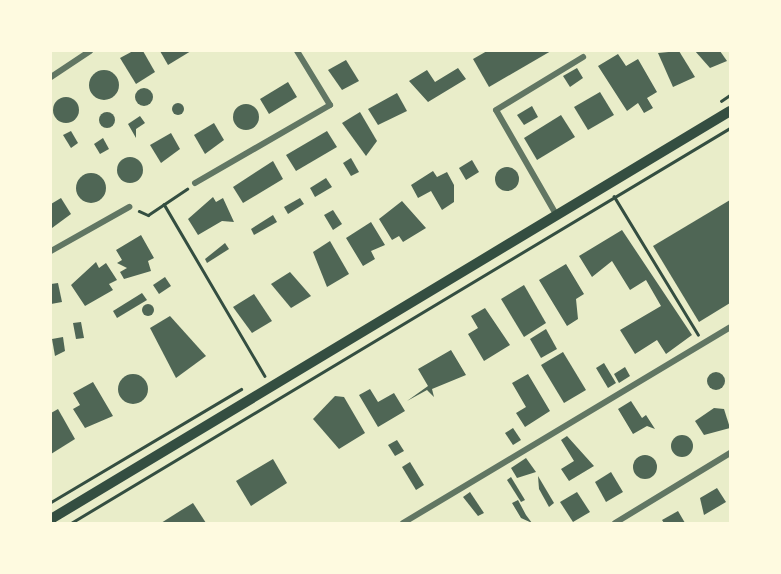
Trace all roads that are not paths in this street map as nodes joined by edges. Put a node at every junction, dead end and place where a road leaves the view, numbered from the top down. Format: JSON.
{"nodes":[{"id":1,"x":90,"y":51,"type":"edge"},
{"id":2,"x":297,"y":51,"type":"edge"},
{"id":3,"x":583,"y":57,"type":"dead end"},
{"id":4,"x":51,"y":77,"type":"edge"},
{"id":5,"x":730,"y":111,"type":"edge"},
{"id":6,"x":195,"y":183,"type":"road end"},
{"id":7,"x":129,"y":207,"type":"road end"},
{"id":8,"x":556,"y":216,"type":"junction"},
{"id":9,"x":51,"y":251,"type":"edge"},
{"id":10,"x":730,"y":327,"type":"edge"},
{"id":11,"x":728,"y":455,"type":"edge"},
{"id":12,"x":730,"y":463,"type":"edge"},
{"id":13,"x":51,"y":519,"type":"edge"},
{"id":14,"x":403,"y":523,"type":"edge"},
{"id":15,"x":615,"y":523,"type":"edge"}],
"edges":[{"from":1,"to":4,"type":"street"},
{"from":2,"to":6,"type":"street"},
{"from":3,"to":8,"type":"street"},
{"from":5,"to":8,"type":"main road"},
{"from":7,"to":9,"type":"street"},
{"from":8,"to":13,"type":"main road"},
{"from":10,"to":14,"type":"street"},
{"from":11,"to":12,"type":"street"},
{"from":11,"to":15,"type":"street"}]}
